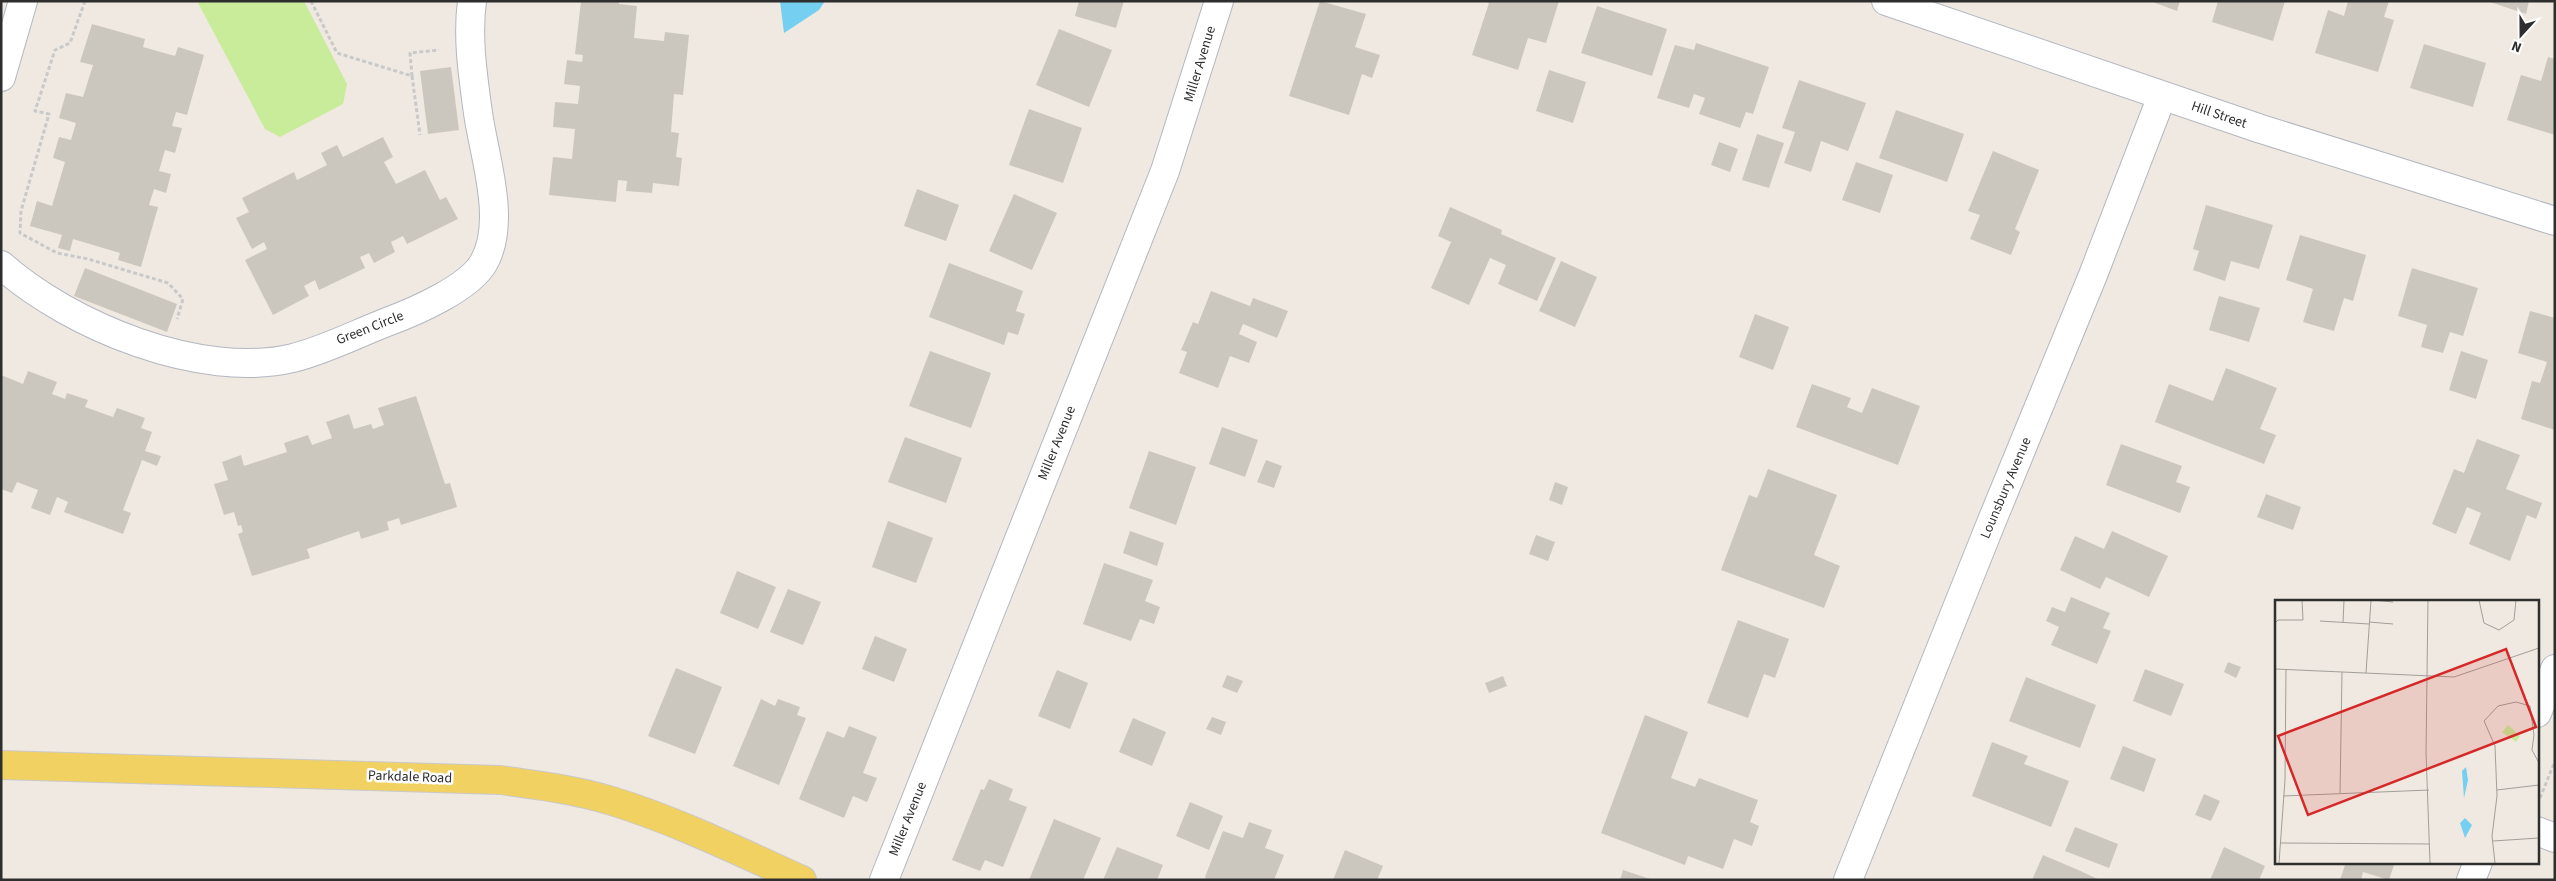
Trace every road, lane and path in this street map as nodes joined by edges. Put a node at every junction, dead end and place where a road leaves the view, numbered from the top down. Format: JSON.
{"nodes":[{"id":1,"x":24,"y":1,"type":"edge"},
{"id":2,"x":85,"y":1,"type":"edge"},
{"id":3,"x":311,"y":1,"type":"edge"},
{"id":4,"x":472,"y":1,"type":"edge"},
{"id":5,"x":1219,"y":1,"type":"edge"},
{"id":6,"x":1886,"y":1,"type":"edge"},
{"id":7,"x":471,"y":47,"type":"junction"},
{"id":8,"x":412,"y":76,"type":"junction"},
{"id":9,"x":1,"y":78,"type":"edge"},
{"id":10,"x":2162,"y":96,"type":"junction"},
{"id":11,"x":420,"y":135,"type":"dead end"},
{"id":12,"x":2555,"y":221,"type":"edge"},
{"id":13,"x":1,"y":265,"type":"edge"},
{"id":14,"x":166,"y":350,"type":"junction"},
{"id":15,"x":2555,"y":668,"type":"edge"},
{"id":16,"x":2538,"y":710,"type":"edge"},
{"id":17,"x":2555,"y":761,"type":"edge"},
{"id":18,"x":1,"y":765,"type":"edge"},
{"id":19,"x":2538,"y":802,"type":"edge"},
{"id":20,"x":2538,"y":831,"type":"edge"},
{"id":21,"x":2555,"y":838,"type":"edge"},
{"id":22,"x":2477,"y":864,"type":"edge"},
{"id":23,"x":802,"y":880,"type":"edge"},
{"id":24,"x":884,"y":880,"type":"edge"},
{"id":25,"x":1848,"y":880,"type":"edge"},
{"id":26,"x":2471,"y":880,"type":"edge"}],
"edges":[{"from":1,"to":9,"type":"street"},
{"from":2,"to":14,"type":"path"},
{"from":3,"to":8,"type":"path"},
{"from":4,"to":7,"type":"street","name":"Green Circle"},
{"from":5,"to":24,"type":"street","name":"Miller Avenue"},
{"from":6,"to":10,"type":"street","name":"Hill Street"},
{"from":7,"to":8,"type":"path"},
{"from":7,"to":14,"type":"street","name":"Green Circle"},
{"from":8,"to":11,"type":"path"},
{"from":10,"to":12,"type":"street","name":"Hill Street"},
{"from":10,"to":25,"type":"street","name":"Lounsbury Avenue"},
{"from":13,"to":14,"type":"street","name":"Green Circle"},
{"from":15,"to":16,"type":"street"},
{"from":17,"to":19,"type":"path"},
{"from":18,"to":23,"type":"main road","name":"Parkdale Road"},
{"from":20,"to":21,"type":"street"},
{"from":22,"to":26,"type":"street"}]}
